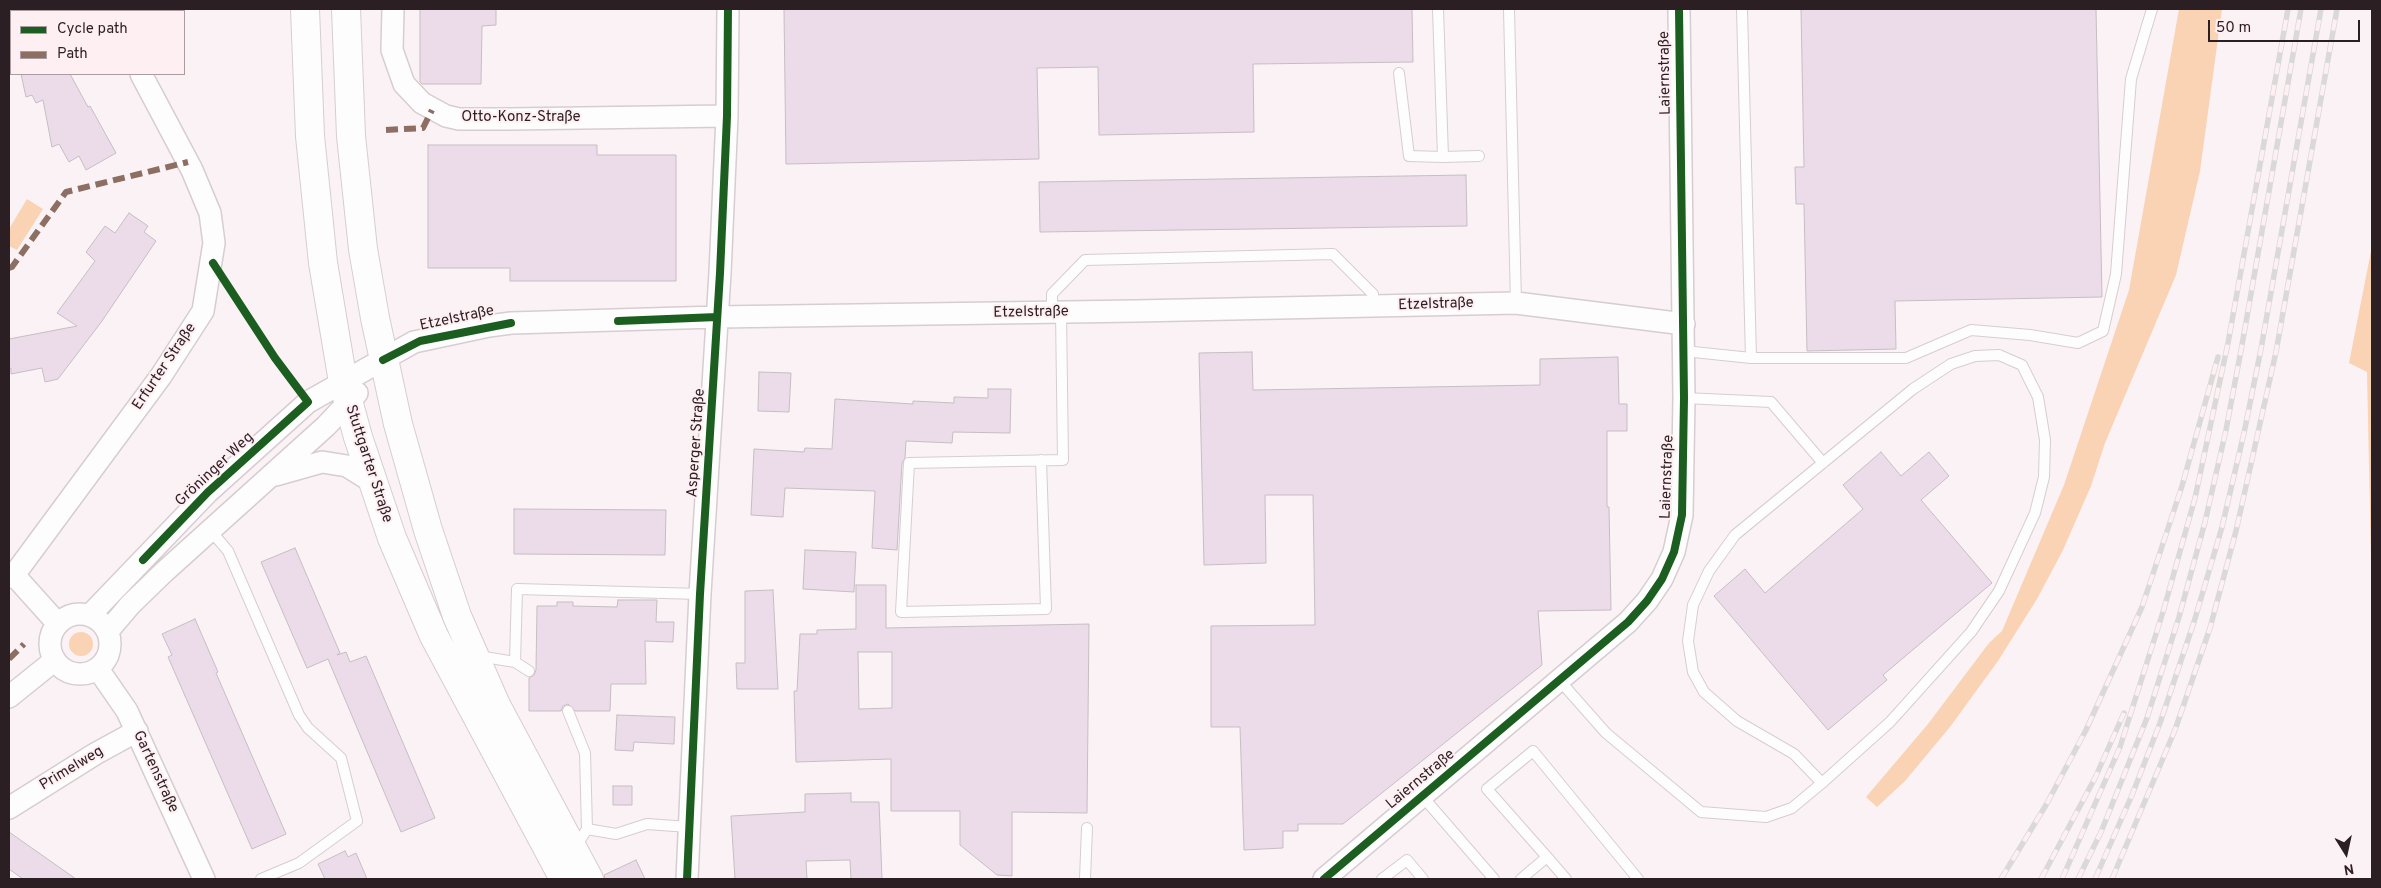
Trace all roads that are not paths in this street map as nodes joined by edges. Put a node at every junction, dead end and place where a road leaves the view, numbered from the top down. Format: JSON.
{"nodes":[{"id":1,"x":306,"y":9,"type":"edge"},
{"id":2,"x":346,"y":9,"type":"edge"},
{"id":3,"x":393,"y":9,"type":"edge"},
{"id":4,"x":728,"y":9,"type":"edge"},
{"id":5,"x":1438,"y":9,"type":"edge"},
{"id":6,"x":1509,"y":9,"type":"edge"},
{"id":7,"x":1679,"y":9,"type":"edge"},
{"id":8,"x":1742,"y":9,"type":"edge"},
{"id":9,"x":2152,"y":9,"type":"edge"},
{"id":10,"x":1398,"y":73,"type":"dead end"},
{"id":11,"x":141,"y":75,"type":"edge"},
{"id":12,"x":728,"y":116,"type":"junction"},
{"id":13,"x":1479,"y":156,"type":"dead end"},
{"id":14,"x":1442,"y":157,"type":"junction"},
{"id":15,"x":1516,"y":303,"type":"junction"},
{"id":16,"x":1373,"y":307,"type":"junction"},
{"id":17,"x":1057,"y":312,"type":"junction"},
{"id":18,"x":717,"y":317,"type":"junction"},
{"id":19,"x":1684,"y":324,"type":"junction"},
{"id":20,"x":1684,"y":351,"type":"junction"},
{"id":21,"x":1750,"y":358,"type":"junction"},
{"id":22,"x":383,"y":360,"type":"junction"},
{"id":23,"x":346,"y":392,"type":"junction"},
{"id":24,"x":1684,"y":398,"type":"junction"},
{"id":25,"x":1041,"y":460,"type":"junction"},
{"id":26,"x":1823,"y":463,"type":"junction"},
{"id":27,"x":271,"y":477,"type":"junction"},
{"id":28,"x":371,"y":480,"type":"junction"},
{"id":29,"x":211,"y":531,"type":"junction"},
{"id":30,"x":11,"y":576,"type":"edge"},
{"id":31,"x":700,"y":594,"type":"junction"},
{"id":32,"x":90,"y":615,"type":"junction"},
{"id":33,"x":58,"y":624,"type":"junction"},
{"id":34,"x":108,"y":631,"type":"junction"},
{"id":35,"x":474,"y":656,"type":"junction"},
{"id":36,"x":55,"y":660,"type":"junction"},
{"id":37,"x":515,"y":662,"type":"junction"},
{"id":38,"x":98,"y":669,"type":"junction"},
{"id":39,"x":529,"y":671,"type":"dead end"},
{"id":40,"x":1560,"y":681,"type":"junction"},
{"id":41,"x":9,"y":697,"type":"edge"},
{"id":42,"x":568,"y":711,"type":"dead end"},
{"id":43,"x":137,"y":731,"type":"junction"},
{"id":44,"x":1822,"y":783,"type":"junction"},
{"id":45,"x":1423,"y":797,"type":"junction"},
{"id":46,"x":9,"y":808,"type":"edge"},
{"id":47,"x":689,"y":827,"type":"junction"},
{"id":48,"x":1086,"y":828,"type":"dead end"},
{"id":49,"x":580,"y":840,"type":"junction"},
{"id":50,"x":1547,"y":857,"type":"junction"},
{"id":51,"x":204,"y":879,"type":"edge"},
{"id":52,"x":261,"y":879,"type":"edge"},
{"id":53,"x":564,"y":879,"type":"edge"},
{"id":54,"x":588,"y":879,"type":"edge"},
{"id":55,"x":687,"y":879,"type":"edge"},
{"id":56,"x":1085,"y":879,"type":"edge"},
{"id":57,"x":1324,"y":879,"type":"edge"},
{"id":58,"x":1382,"y":879,"type":"edge"},
{"id":59,"x":1423,"y":879,"type":"edge"},
{"id":60,"x":1494,"y":879,"type":"edge"},
{"id":61,"x":1521,"y":879,"type":"edge"},
{"id":62,"x":1566,"y":879,"type":"edge"},
{"id":63,"x":1638,"y":879,"type":"edge"}],
"edges":[{"from":1,"to":23,"type":"main road","name":"Stuttgarter Straße"},
{"from":2,"to":22,"type":"main road"},
{"from":3,"to":12,"type":"street","name":"Otto-Konz-Straße"},
{"from":4,"to":12,"type":"street","name":"Asperger Straße"},
{"from":5,"to":14,"type":"lane"},
{"from":6,"to":15,"type":"lane"},
{"from":7,"to":19,"type":"street","name":"Laiernstraße"},
{"from":8,"to":21,"type":"lane"},
{"from":9,"to":21,"type":"lane"},
{"from":10,"to":14,"type":"lane"},
{"from":11,"to":30,"type":"street","name":"Erfurter Straße"},
{"from":12,"to":18,"type":"street","name":"Asperger Straße"},
{"from":13,"to":14,"type":"lane"},
{"from":15,"to":16,"type":"street","name":"Etzelstraße"},
{"from":15,"to":19,"type":"street","name":"Etzelstraße"},
{"from":16,"to":17,"type":"street","name":"Etzelstraße"},
{"from":16,"to":17,"type":"lane"},
{"from":17,"to":18,"type":"street","name":"Etzelstraße"},
{"from":17,"to":25,"type":"lane"},
{"from":18,"to":22,"type":"street","name":"Etzelstraße"},
{"from":18,"to":31,"type":"street","name":"Asperger Straße"},
{"from":19,"to":20,"type":"street","name":"Laiernstraße"},
{"from":20,"to":21,"type":"lane"},
{"from":20,"to":24,"type":"street","name":"Laiernstraße"},
{"from":22,"to":23,"type":"street","name":"Gröninger Weg"},
{"from":22,"to":35,"type":"main road"},
{"from":23,"to":27,"type":"street","name":"Gröninger Weg"},
{"from":23,"to":28,"type":"main road","name":"Stuttgarter Straße"},
{"from":23,"to":32,"type":"street","name":"Gröninger Weg"},
{"from":24,"to":26,"type":"lane"},
{"from":24,"to":40,"type":"street","name":"Laiernstraße"},
{"from":25,"to":25,"type":"lane"},
{"from":26,"to":44,"type":"lane"},
{"from":26,"to":44,"type":"lane"},
{"from":27,"to":28,"type":"street","name":"Gröninger Weg"},
{"from":27,"to":29,"type":"street","name":"Gröninger Weg"},
{"from":28,"to":53,"type":"main road","name":"Stuttgarter Straße"},
{"from":29,"to":34,"type":"street","name":"Gröninger Weg"},
{"from":29,"to":52,"type":"lane"},
{"from":30,"to":33,"type":"street","name":"Erfurter Straße"},
{"from":31,"to":37,"type":"lane"},
{"from":31,"to":47,"type":"street","name":"Asperger Straße"},
{"from":32,"to":33,"type":"street"},
{"from":32,"to":34,"type":"street"},
{"from":33,"to":36,"type":"street"},
{"from":34,"to":38,"type":"street"},
{"from":35,"to":37,"type":"lane"},
{"from":35,"to":49,"type":"main road"},
{"from":36,"to":38,"type":"street"},
{"from":36,"to":41,"type":"street"},
{"from":37,"to":39,"type":"lane"},
{"from":38,"to":43,"type":"street","name":"Gartenstraße"},
{"from":40,"to":44,"type":"lane"},
{"from":40,"to":45,"type":"street","name":"Laiernstraße"},
{"from":42,"to":49,"type":"lane"},
{"from":43,"to":46,"type":"street","name":"Primelweg"},
{"from":43,"to":51,"type":"street","name":"Gartenstraße"},
{"from":45,"to":57,"type":"street","name":"Laiernstraße"},
{"from":45,"to":60,"type":"lane"},
{"from":47,"to":49,"type":"lane"},
{"from":47,"to":55,"type":"street","name":"Asperger Straße"},
{"from":48,"to":56,"type":"lane"},
{"from":49,"to":54,"type":"main road"},
{"from":50,"to":61,"type":"lane"},
{"from":50,"to":62,"type":"lane"},
{"from":50,"to":63,"type":"lane"},
{"from":58,"to":59,"type":"lane"}]}
